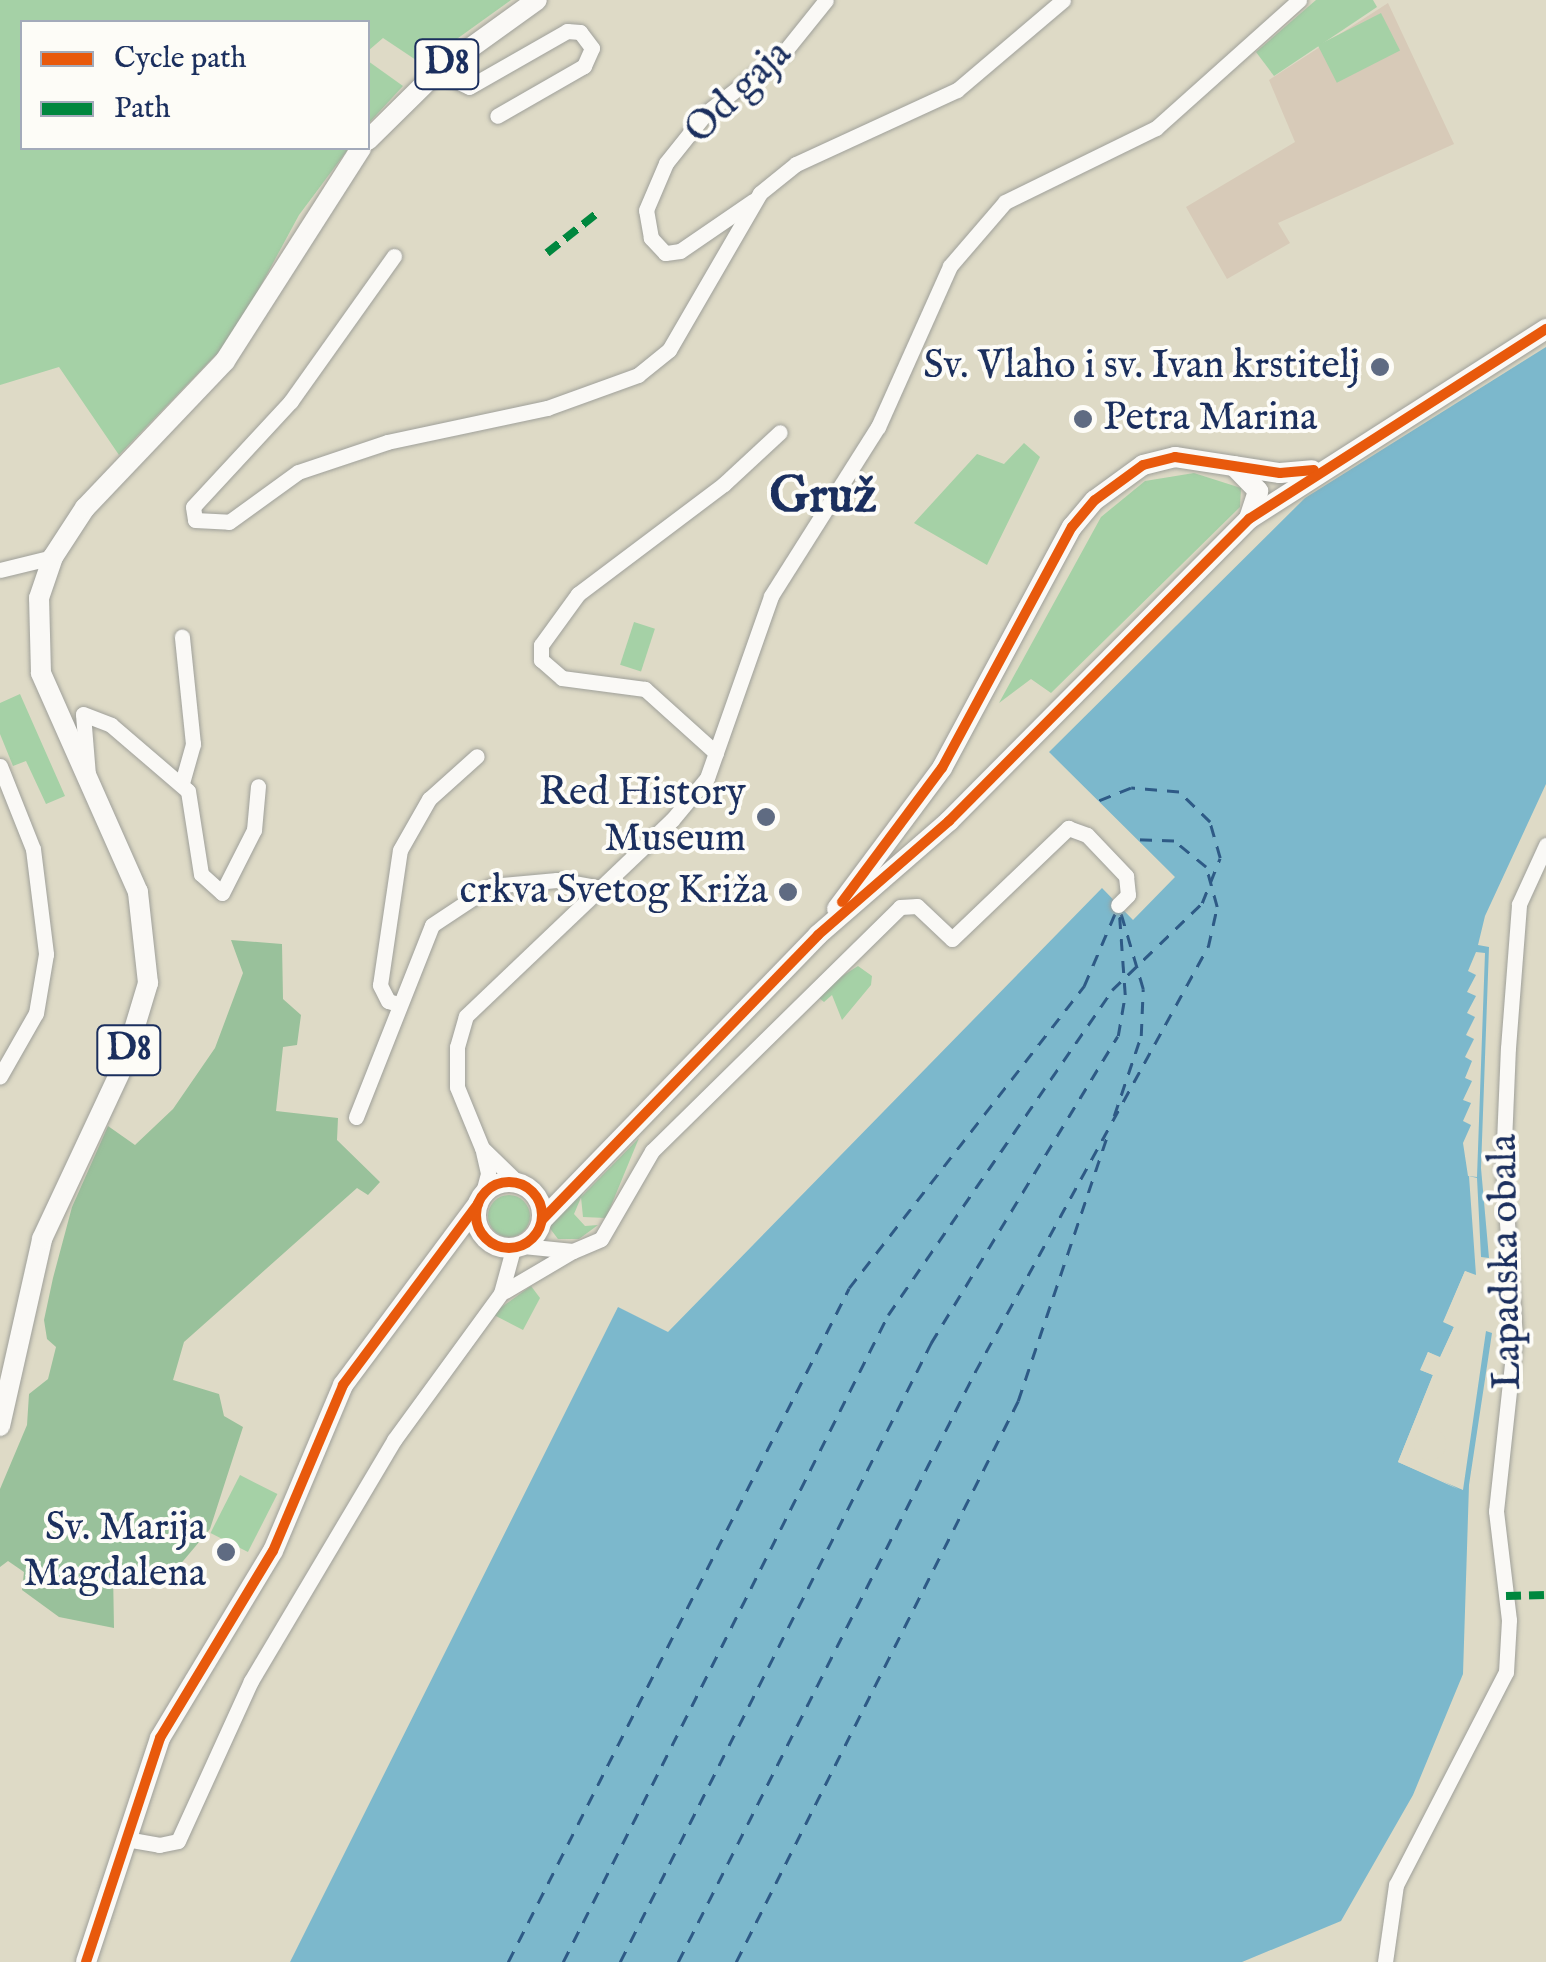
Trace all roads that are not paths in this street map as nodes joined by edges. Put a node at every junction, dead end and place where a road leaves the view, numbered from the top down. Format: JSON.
{"nodes":[{"id":1,"x":537,"y":0,"type":"edge"},
{"id":2,"x":826,"y":0,"type":"edge"},
{"id":3,"x":1063,"y":0,"type":"edge"},
{"id":4,"x":1299,"y":0,"type":"edge"},
{"id":5,"x":437,"y":72,"type":"junction"},
{"id":6,"x":497,"y":116,"type":"dead end"},
{"id":7,"x":370,"y":138,"type":"edge"},
{"id":8,"x":360,"y":150,"type":"edge"},
{"id":9,"x":753,"y":201,"type":"junction"},
{"id":10,"x":394,"y":256,"type":"dead end"},
{"id":11,"x":1546,"y":328,"type":"edge"},
{"id":12,"x":780,"y":432,"type":"dead end"},
{"id":13,"x":1233,"y":465,"type":"junction"},
{"id":14,"x":1319,"y":468,"type":"junction"},
{"id":15,"x":1249,"y":519,"type":"junction"},
{"id":16,"x":53,"y":557,"type":"junction"},
{"id":17,"x":0,"y":570,"type":"edge"},
{"id":18,"x":182,"y":637,"type":"dead end"},
{"id":19,"x":716,"y":752,"type":"junction"},
{"id":20,"x":476,"y":756,"type":"dead end"},
{"id":21,"x":0,"y":766,"type":"edge"},
{"id":22,"x":86,"y":782,"type":"junction"},
{"id":23,"x":182,"y":783,"type":"junction"},
{"id":24,"x":258,"y":786,"type":"dead end"},
{"id":25,"x":922,"y":795,"type":"junction"},
{"id":26,"x":949,"y":821,"type":"junction"},
{"id":27,"x":1546,"y":845,"type":"edge"},
{"id":28,"x":602,"y":888,"type":"junction"},
{"id":29,"x":1118,"y":905,"type":"dead end"},
{"id":30,"x":818,"y":934,"type":"junction"},
{"id":31,"x":398,"y":1004,"type":"junction"},
{"id":32,"x":0,"y":1076,"type":"edge"},
{"id":33,"x":356,"y":1117,"type":"dead end"},
{"id":34,"x":482,"y":1148,"type":"junction"},
{"id":35,"x":569,"y":1185,"type":"junction"},
{"id":36,"x":525,"y":1186,"type":"junction"},
{"id":37,"x":480,"y":1200,"type":"junction"},
{"id":38,"x":542,"y":1221,"type":"junction"},
{"id":39,"x":487,"y":1240,"type":"junction"},
{"id":40,"x":518,"y":1248,"type":"junction"},
{"id":41,"x":565,"y":1250,"type":"junction"},
{"id":42,"x":434,"y":1260,"type":"junction"},
{"id":43,"x":502,"y":1293,"type":"junction"},
{"id":44,"x":0,"y":1426,"type":"edge"},
{"id":45,"x":126,"y":1839,"type":"junction"},
{"id":46,"x":1380,"y":1960,"type":"edge"},
{"id":47,"x":86,"y":1962,"type":"edge"}],
"edges":[{"from":1,"to":5,"type":"main road","number":"D8"},
{"from":2,"to":9,"type":"street","name":"Od gaja"},
{"from":3,"to":9,"type":"street"},
{"from":4,"to":19,"type":"street"},
{"from":5,"to":6,"type":"street"},
{"from":5,"to":7,"type":"main road","number":"D8"},
{"from":8,"to":16,"type":"main road","number":"D8"},
{"from":9,"to":10,"type":"street"},
{"from":11,"to":14,"type":"main road"},
{"from":12,"to":19,"type":"street"},
{"from":13,"to":14,"type":"main road"},
{"from":13,"to":15,"type":"main road"},
{"from":13,"to":25,"type":"main road"},
{"from":14,"to":15,"type":"main road"},
{"from":15,"to":26,"type":"main road"},
{"from":16,"to":17,"type":"street"},
{"from":16,"to":22,"type":"main road","number":"D8"},
{"from":18,"to":23,"type":"street"},
{"from":19,"to":28,"type":"street"},
{"from":20,"to":31,"type":"street"},
{"from":21,"to":32,"type":"street"},
{"from":22,"to":23,"type":"street"},
{"from":22,"to":44,"type":"main road","number":"D8"},
{"from":23,"to":24,"type":"street"},
{"from":25,"to":26,"type":"main road"},
{"from":25,"to":30,"type":"main road"},
{"from":26,"to":30,"type":"main road"},
{"from":27,"to":46,"type":"street","name":"Lapadska obala"},
{"from":28,"to":31,"type":"street"},
{"from":28,"to":34,"type":"street"},
{"from":29,"to":41,"type":"street"},
{"from":30,"to":35,"type":"main road"},
{"from":31,"to":33,"type":"street"},
{"from":34,"to":36,"type":"street"},
{"from":34,"to":37,"type":"street"},
{"from":35,"to":36,"type":"main road"},
{"from":35,"to":38,"type":"main road"},
{"from":36,"to":37,"type":"main road"},
{"from":36,"to":38,"type":"main road"},
{"from":37,"to":39,"type":"main road"},
{"from":37,"to":42,"type":"main road"},
{"from":38,"to":40,"type":"main road"},
{"from":38,"to":41,"type":"street"},
{"from":39,"to":40,"type":"main road"},
{"from":39,"to":42,"type":"main road"},
{"from":40,"to":41,"type":"street"},
{"from":40,"to":43,"type":"street"},
{"from":41,"to":43,"type":"street"},
{"from":42,"to":45,"type":"main road"},
{"from":43,"to":45,"type":"street"},
{"from":45,"to":47,"type":"main road"}]}
